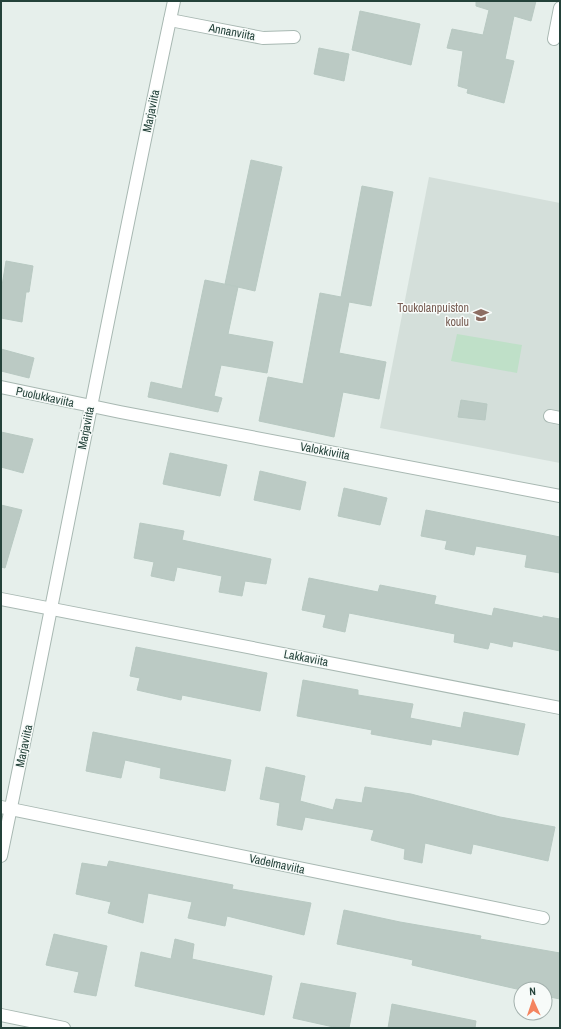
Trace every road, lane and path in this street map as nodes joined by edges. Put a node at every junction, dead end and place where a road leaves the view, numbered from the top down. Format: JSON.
{"nodes":[{"id":1,"x":174,"y":1,"type":"edge"},
{"id":2,"x":560,"y":8,"type":"edge"},
{"id":3,"x":170,"y":20,"type":"junction"},
{"id":4,"x":294,"y":38,"type":"dead end"},
{"id":5,"x":554,"y":39,"type":"dead end"},
{"id":6,"x":1,"y":387,"type":"edge"},
{"id":7,"x":90,"y":406,"type":"junction"},
{"id":8,"x":560,"y":496,"type":"edge"},
{"id":9,"x":1,"y":599,"type":"edge"},
{"id":10,"x":52,"y":609,"type":"junction"},
{"id":11,"x":560,"y":708,"type":"edge"},
{"id":12,"x":6,"y":808,"type":"edge"},
{"id":13,"x":1,"y":856,"type":"edge"},
{"id":14,"x":543,"y":918,"type":"dead end"},
{"id":15,"x":1,"y":1015,"type":"edge"},
{"id":16,"x":64,"y":1028,"type":"edge"}],
"edges":[{"from":1,"to":3,"type":"street","name":"Marjaviita"},
{"from":2,"to":5,"type":"street"},
{"from":3,"to":4,"type":"street","name":"Annanviita"},
{"from":3,"to":7,"type":"street","name":"Marjaviita"},
{"from":6,"to":7,"type":"street","name":"Puolukkaviita"},
{"from":7,"to":8,"type":"street","name":"Valokkiviita"},
{"from":7,"to":10,"type":"street","name":"Marjaviita"},
{"from":9,"to":10,"type":"street","name":"Lakkaviita"},
{"from":10,"to":11,"type":"street","name":"Lakkaviita"},
{"from":10,"to":12,"type":"street","name":"Marjaviita"},
{"from":12,"to":13,"type":"street","name":"Marjaviita"},
{"from":12,"to":14,"type":"street","name":"Vadelmaviita"},
{"from":15,"to":16,"type":"street"}]}
